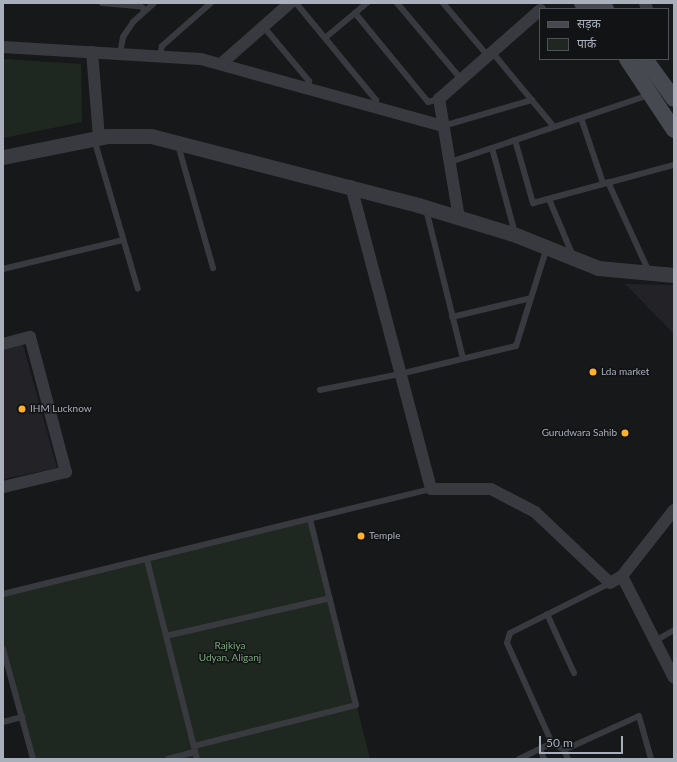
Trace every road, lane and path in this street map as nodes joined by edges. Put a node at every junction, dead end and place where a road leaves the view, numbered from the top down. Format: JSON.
{"nodes":[{"id":1,"x":102,"y":3,"type":"edge"},
{"id":2,"x":154,"y":3,"type":"edge"},
{"id":3,"x":211,"y":3,"type":"edge"},
{"id":4,"x":290,"y":3,"type":"edge"},
{"id":5,"x":296,"y":3,"type":"edge"},
{"id":6,"x":367,"y":3,"type":"edge"},
{"id":7,"x":397,"y":3,"type":"edge"},
{"id":8,"x":444,"y":3,"type":"edge"},
{"id":9,"x":146,"y":10,"type":"junction"},
{"id":10,"x":539,"y":12,"type":"edge"},
{"id":11,"x":355,"y":13,"type":"junction"},
{"id":12,"x":263,"y":26,"type":"junction"},
{"id":13,"x":325,"y":38,"type":"junction"},
{"id":14,"x":3,"y":47,"type":"edge"},
{"id":15,"x":92,"y":52,"type":"junction"},
{"id":16,"x":120,"y":54,"type":"junction"},
{"id":17,"x":490,"y":54,"type":"junction"},
{"id":18,"x":160,"y":56,"type":"junction"},
{"id":19,"x":628,"y":60,"type":"edge"},
{"id":20,"x":646,"y":60,"type":"edge"},
{"id":21,"x":222,"y":63,"type":"junction"},
{"id":22,"x":461,"y":79,"type":"junction"},
{"id":23,"x":308,"y":90,"type":"junction"},
{"id":24,"x":652,"y":94,"type":"junction"},
{"id":25,"x":439,"y":99,"type":"junction"},
{"id":26,"x":674,"y":99,"type":"edge"},
{"id":27,"x":532,"y":100,"type":"junction"},
{"id":28,"x":374,"y":108,"type":"junction"},
{"id":29,"x":581,"y":118,"type":"junction"},
{"id":30,"x":443,"y":126,"type":"junction"},
{"id":31,"x":554,"y":127,"type":"junction"},
{"id":32,"x":674,"y":130,"type":"edge"},
{"id":33,"x":96,"y":138,"type":"junction"},
{"id":34,"x":515,"y":140,"type":"junction"},
{"id":35,"x":177,"y":142,"type":"junction"},
{"id":36,"x":492,"y":148,"type":"junction"},
{"id":37,"x":3,"y":157,"type":"edge"},
{"id":38,"x":450,"y":162,"type":"junction"},
{"id":39,"x":674,"y":165,"type":"edge"},
{"id":40,"x":605,"y":183,"type":"junction"},
{"id":41,"x":351,"y":186,"type":"junction"},
{"id":42,"x":549,"y":199,"type":"junction"},
{"id":43,"x":425,"y":207,"type":"junction"},
{"id":44,"x":460,"y":218,"type":"junction"},
{"id":45,"x":516,"y":235,"type":"junction"},
{"id":46,"x":123,"y":240,"type":"junction"},
{"id":47,"x":547,"y":247,"type":"junction"},
{"id":48,"x":574,"y":258,"type":"junction"},
{"id":49,"x":213,"y":268,"type":"dead end"},
{"id":50,"x":3,"y":269,"type":"edge"},
{"id":51,"x":650,"y":274,"type":"junction"},
{"id":52,"x":674,"y":275,"type":"edge"},
{"id":53,"x":138,"y":289,"type":"dead end"},
{"id":54,"x":531,"y":298,"type":"junction"},
{"id":55,"x":452,"y":317,"type":"junction"},
{"id":56,"x":3,"y":344,"type":"edge"},
{"id":57,"x":463,"y":359,"type":"junction"},
{"id":58,"x":400,"y":374,"type":"junction"},
{"id":59,"x":320,"y":390,"type":"dead end"},
{"id":60,"x":3,"y":487,"type":"edge"},
{"id":61,"x":431,"y":489,"type":"junction"},
{"id":62,"x":674,"y":510,"type":"edge"},
{"id":63,"x":310,"y":519,"type":"junction"},
{"id":64,"x":147,"y":560,"type":"junction"},
{"id":65,"x":622,"y":576,"type":"junction"},
{"id":66,"x":610,"y":583,"type":"junction"},
{"id":67,"x":3,"y":594,"type":"edge"},
{"id":68,"x":330,"y":598,"type":"junction"},
{"id":69,"x":547,"y":614,"type":"junction"},
{"id":70,"x":674,"y":630,"type":"edge"},
{"id":71,"x":166,"y":636,"type":"junction"},
{"id":72,"x":655,"y":641,"type":"junction"},
{"id":73,"x":3,"y":648,"type":"edge"},
{"id":74,"x":574,"y":673,"type":"dead end"},
{"id":75,"x":674,"y":678,"type":"edge"},
{"id":76,"x":22,"y":717,"type":"junction"},
{"id":77,"x":3,"y":722,"type":"edge"},
{"id":78,"x":552,"y":742,"type":"junction"},
{"id":79,"x":194,"y":749,"type":"junction"},
{"id":80,"x":540,"y":749,"type":"junction"},
{"id":81,"x":564,"y":750,"type":"junction"},
{"id":82,"x":33,"y":759,"type":"edge"},
{"id":83,"x":168,"y":759,"type":"edge"},
{"id":84,"x":197,"y":759,"type":"edge"},
{"id":85,"x":519,"y":759,"type":"edge"},
{"id":86,"x":544,"y":759,"type":"edge"},
{"id":87,"x":568,"y":759,"type":"edge"},
{"id":88,"x":651,"y":759,"type":"edge"}],
"edges":[{"from":1,"to":9,"type":"lane"},
{"from":2,"to":9,"type":"lane"},
{"from":3,"to":18,"type":"lane"},
{"from":4,"to":12,"type":"street"},
{"from":5,"to":13,"type":"lane"},
{"from":6,"to":11,"type":"lane"},
{"from":7,"to":22,"type":"lane"},
{"from":8,"to":17,"type":"lane"},
{"from":9,"to":16,"type":"lane"},
{"from":10,"to":17,"type":"street"},
{"from":11,"to":13,"type":"lane"},
{"from":11,"to":25,"type":"lane"},
{"from":12,"to":21,"type":"street"},
{"from":12,"to":23,"type":"lane"},
{"from":13,"to":28,"type":"lane"},
{"from":14,"to":15,"type":"street"},
{"from":15,"to":16,"type":"street"},
{"from":15,"to":33,"type":"street"},
{"from":16,"to":18,"type":"street"},
{"from":17,"to":22,"type":"street"},
{"from":17,"to":27,"type":"lane"},
{"from":18,"to":21,"type":"street"},
{"from":19,"to":24,"type":"main road"},
{"from":20,"to":26,"type":"main road"},
{"from":21,"to":23,"type":"street"},
{"from":22,"to":25,"type":"street"},
{"from":23,"to":28,"type":"street"},
{"from":24,"to":29,"type":"lane"},
{"from":24,"to":32,"type":"main road"},
{"from":25,"to":30,"type":"street"},
{"from":27,"to":30,"type":"lane"},
{"from":27,"to":31,"type":"lane"},
{"from":28,"to":30,"type":"street"},
{"from":29,"to":31,"type":"lane"},
{"from":29,"to":40,"type":"lane"},
{"from":30,"to":38,"type":"street"},
{"from":31,"to":34,"type":"lane"},
{"from":33,"to":35,"type":"street"},
{"from":33,"to":37,"type":"street"},
{"from":33,"to":46,"type":"lane"},
{"from":34,"to":36,"type":"lane"},
{"from":34,"to":42,"type":"lane"},
{"from":35,"to":41,"type":"street"},
{"from":35,"to":49,"type":"lane"},
{"from":36,"to":38,"type":"lane"},
{"from":36,"to":45,"type":"lane"},
{"from":38,"to":44,"type":"street"},
{"from":39,"to":40,"type":"lane"},
{"from":40,"to":42,"type":"lane"},
{"from":40,"to":51,"type":"lane"},
{"from":41,"to":43,"type":"street"},
{"from":41,"to":58,"type":"street"},
{"from":42,"to":48,"type":"lane"},
{"from":43,"to":44,"type":"street"},
{"from":43,"to":55,"type":"lane"},
{"from":44,"to":45,"type":"street"},
{"from":45,"to":47,"type":"street"},
{"from":46,"to":50,"type":"lane"},
{"from":46,"to":53,"type":"lane"},
{"from":47,"to":48,"type":"street"},
{"from":47,"to":54,"type":"lane"},
{"from":48,"to":51,"type":"street"},
{"from":51,"to":52,"type":"street"},
{"from":54,"to":55,"type":"lane"},
{"from":54,"to":57,"type":"lane"},
{"from":55,"to":57,"type":"lane"},
{"from":56,"to":60,"type":"street"},
{"from":57,"to":58,"type":"lane"},
{"from":58,"to":59,"type":"lane"},
{"from":58,"to":61,"type":"street"},
{"from":61,"to":63,"type":"lane"},
{"from":61,"to":66,"type":"street"},
{"from":62,"to":65,"type":"street"},
{"from":63,"to":64,"type":"lane"},
{"from":63,"to":68,"type":"lane"},
{"from":64,"to":67,"type":"lane"},
{"from":64,"to":71,"type":"lane"},
{"from":65,"to":66,"type":"street"},
{"from":65,"to":72,"type":"street"},
{"from":66,"to":69,"type":"lane"},
{"from":68,"to":71,"type":"lane"},
{"from":68,"to":79,"type":"lane"},
{"from":69,"to":74,"type":"lane"},
{"from":69,"to":78,"type":"lane"},
{"from":70,"to":72,"type":"lane"},
{"from":71,"to":79,"type":"lane"},
{"from":72,"to":75,"type":"street"},
{"from":73,"to":76,"type":"lane"},
{"from":76,"to":77,"type":"lane"},
{"from":76,"to":82,"type":"lane"},
{"from":78,"to":80,"type":"lane"},
{"from":78,"to":81,"type":"lane"},
{"from":79,"to":83,"type":"lane"},
{"from":79,"to":84,"type":"lane"},
{"from":80,"to":85,"type":"lane"},
{"from":80,"to":86,"type":"lane"},
{"from":81,"to":87,"type":"lane"},
{"from":81,"to":88,"type":"lane"}]}
